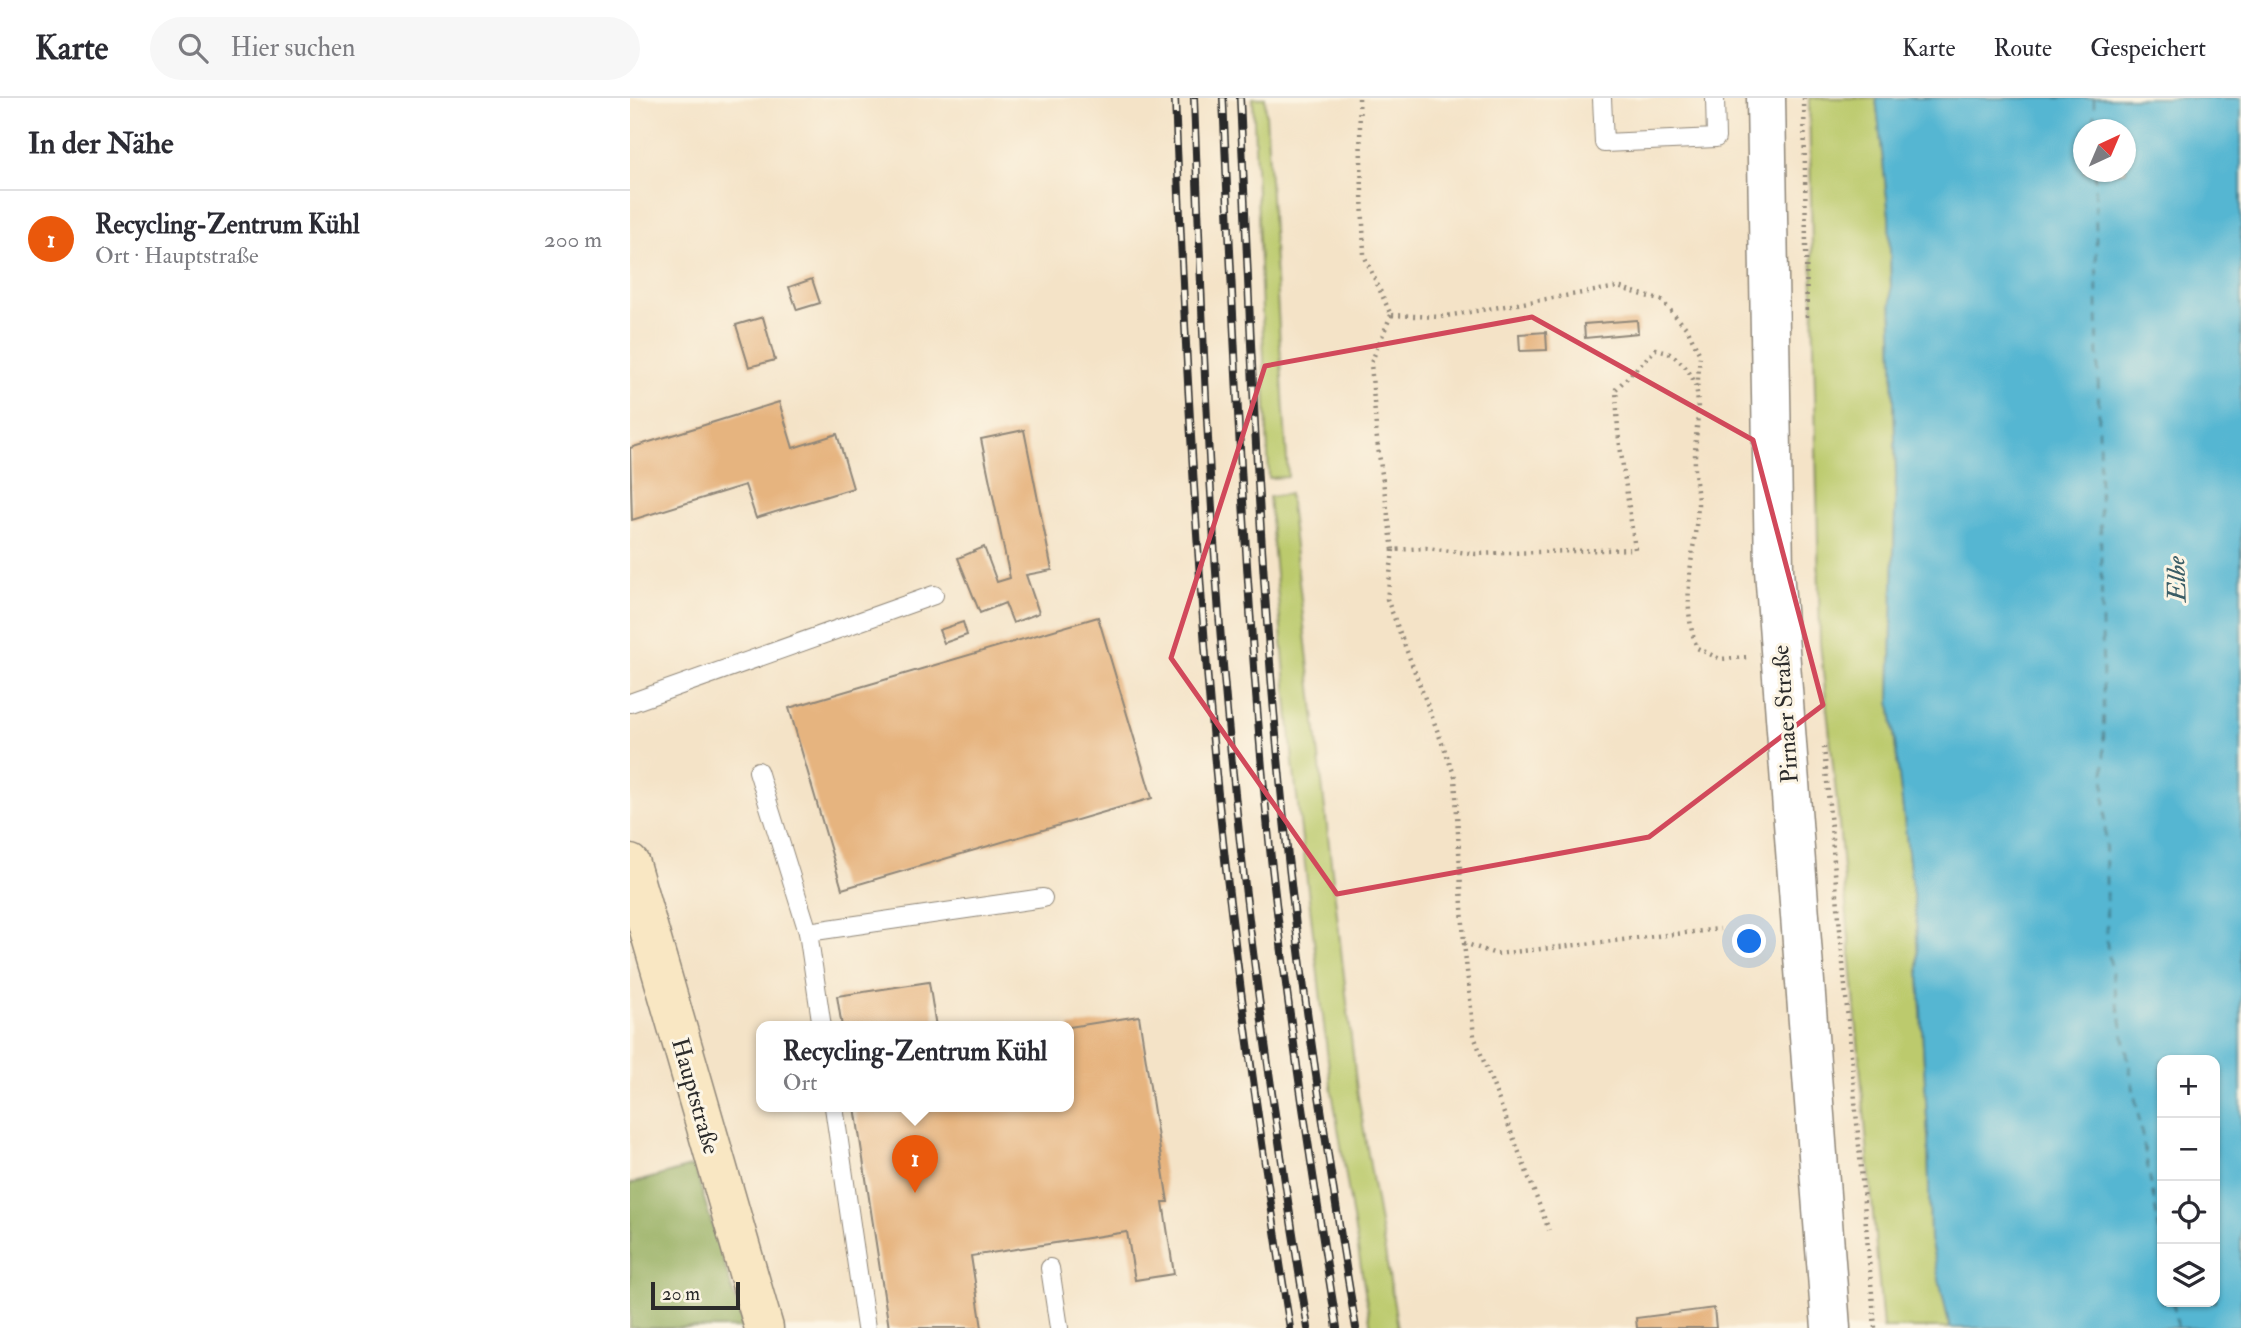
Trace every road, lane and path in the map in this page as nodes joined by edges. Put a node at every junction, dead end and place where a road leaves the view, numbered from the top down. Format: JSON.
{"nodes":[{"id":1,"x":1359,"y":98,"type":"edge"},
{"id":2,"x":1602,"y":98,"type":"edge"},
{"id":3,"x":1715,"y":98,"type":"edge"},
{"id":4,"x":1766,"y":98,"type":"edge"},
{"id":5,"x":1804,"y":98,"type":"edge"},
{"id":6,"x":1391,"y":315,"type":"junction"},
{"id":7,"x":1807,"y":322,"type":"dead end"},
{"id":8,"x":1697,"y":392,"type":"junction"},
{"id":9,"x":1393,"y":550,"type":"junction"},
{"id":10,"x":934,"y":596,"type":"dead end"},
{"id":11,"x":1780,"y":654,"type":"junction"},
{"id":12,"x":630,"y":703,"type":"edge"},
{"id":13,"x":1824,"y":741,"type":"dead end"},
{"id":14,"x":758,"y":771,"type":"dead end"},
{"id":15,"x":630,"y":863,"type":"edge"},
{"id":16,"x":1043,"y":898,"type":"dead end"},
{"id":17,"x":1720,"y":929,"type":"dead end"},
{"id":18,"x":808,"y":932,"type":"junction"},
{"id":19,"x":1464,"y":943,"type":"junction"},
{"id":20,"x":821,"y":1021,"type":"edge"},
{"id":21,"x":835,"y":1112,"type":"edge"},
{"id":22,"x":1549,"y":1230,"type":"dead end"},
{"id":23,"x":1050,"y":1268,"type":"dead end"},
{"id":24,"x":764,"y":1328,"type":"edge"},
{"id":25,"x":866,"y":1328,"type":"edge"},
{"id":26,"x":1059,"y":1328,"type":"edge"},
{"id":27,"x":1831,"y":1328,"type":"edge"},
{"id":28,"x":1875,"y":1328,"type":"edge"}],
"edges":[{"from":1,"to":6,"type":"path"},
{"from":2,"to":3,"type":"lane"},
{"from":4,"to":11,"type":"street","name":"Pirnaer Straße"},
{"from":5,"to":7,"type":"path"},
{"from":6,"to":8,"type":"path"},
{"from":6,"to":9,"type":"path"},
{"from":8,"to":9,"type":"path"},
{"from":8,"to":11,"type":"path"},
{"from":9,"to":19,"type":"path"},
{"from":10,"to":12,"type":"lane"},
{"from":11,"to":27,"type":"street","name":"Pirnaer Straße"},
{"from":13,"to":28,"type":"path"},
{"from":14,"to":18,"type":"lane"},
{"from":15,"to":24,"type":"main road","name":"Hauptstraße"},
{"from":16,"to":18,"type":"lane"},
{"from":17,"to":19,"type":"path"},
{"from":18,"to":20,"type":"lane"},
{"from":19,"to":22,"type":"path"},
{"from":21,"to":25,"type":"lane"},
{"from":23,"to":26,"type":"lane"}]}
